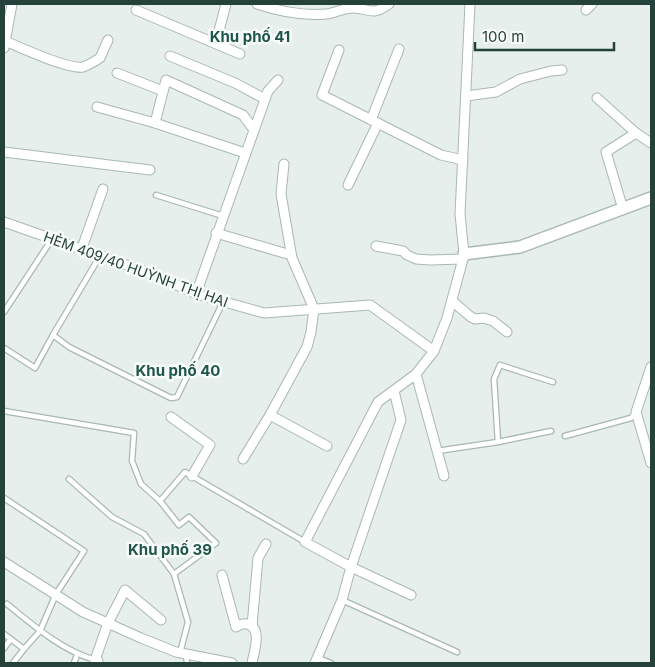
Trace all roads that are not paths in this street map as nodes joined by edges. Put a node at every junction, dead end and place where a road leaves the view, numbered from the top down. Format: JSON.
{"nodes":[{"id":1,"x":11,"y":4,"type":"edge"},
{"id":2,"x":226,"y":4,"type":"edge"},
{"id":3,"x":257,"y":4,"type":"edge"},
{"id":4,"x":388,"y":4,"type":"edge"},
{"id":5,"x":470,"y":4,"type":"edge"},
{"id":6,"x":136,"y":10,"type":"dead end"},
{"id":7,"x":108,"y":40,"type":"dead end"},
{"id":8,"x":216,"y":42,"type":"junction"},
{"id":9,"x":4,"y":44,"type":"edge"},
{"id":10,"x":399,"y":49,"type":"dead end"},
{"id":11,"x":339,"y":50,"type":"dead end"},
{"id":12,"x":240,"y":54,"type":"dead end"},
{"id":13,"x":170,"y":56,"type":"dead end"},
{"id":14,"x":562,"y":70,"type":"dead end"},
{"id":15,"x":116,"y":73,"type":"dead end"},
{"id":16,"x":278,"y":80,"type":"dead end"},
{"id":17,"x":163,"y":91,"type":"junction"},
{"id":18,"x":466,"y":96,"type":"junction"},
{"id":19,"x":597,"y":98,"type":"dead end"},
{"id":20,"x":265,"y":100,"type":"junction"},
{"id":21,"x":97,"y":106,"type":"dead end"},
{"id":22,"x":375,"y":122,"type":"junction"},
{"id":23,"x":155,"y":123,"type":"junction"},
{"id":24,"x":254,"y":130,"type":"junction"},
{"id":25,"x":636,"y":133,"type":"junction"},
{"id":26,"x":651,"y":143,"type":"edge"},
{"id":27,"x":4,"y":152,"type":"edge"},
{"id":28,"x":245,"y":153,"type":"junction"},
{"id":29,"x":463,"y":160,"type":"junction"},
{"id":30,"x":284,"y":164,"type":"dead end"},
{"id":31,"x":150,"y":170,"type":"dead end"},
{"id":32,"x":348,"y":185,"type":"dead end"},
{"id":33,"x":103,"y":189,"type":"dead end"},
{"id":34,"x":156,"y":195,"type":"dead end"},
{"id":35,"x":651,"y":201,"type":"edge"},
{"id":36,"x":623,"y":209,"type":"junction"},
{"id":37,"x":223,"y":216,"type":"junction"},
{"id":38,"x":4,"y":222,"type":"edge"},
{"id":39,"x":216,"y":233,"type":"junction"},
{"id":40,"x":53,"y":238,"type":"junction"},
{"id":41,"x":376,"y":246,"type":"dead end"},
{"id":42,"x":82,"y":248,"type":"junction"},
{"id":43,"x":101,"y":255,"type":"junction"},
{"id":44,"x":291,"y":255,"type":"junction"},
{"id":45,"x":464,"y":256,"type":"junction"},
{"id":46,"x":196,"y":294,"type":"junction"},
{"id":47,"x":452,"y":301,"type":"junction"},
{"id":48,"x":223,"y":302,"type":"junction"},
{"id":49,"x":314,"y":309,"type":"junction"},
{"id":50,"x":4,"y":312,"type":"edge"},
{"id":51,"x":508,"y":332,"type":"dead end"},
{"id":52,"x":53,"y":335,"type":"junction"},
{"id":53,"x":4,"y":348,"type":"edge"},
{"id":54,"x":434,"y":351,"type":"junction"},
{"id":55,"x":651,"y":367,"type":"edge"},
{"id":56,"x":416,"y":374,"type":"junction"},
{"id":57,"x":553,"y":382,"type":"dead end"},
{"id":58,"x":394,"y":391,"type":"junction"},
{"id":59,"x":4,"y":410,"type":"edge"},
{"id":60,"x":636,"y":412,"type":"junction"},
{"id":61,"x":270,"y":414,"type":"junction"},
{"id":62,"x":170,"y":418,"type":"dead end"},
{"id":63,"x":551,"y":431,"type":"dead end"},
{"id":64,"x":565,"y":436,"type":"dead end"},
{"id":65,"x":498,"y":442,"type":"junction"},
{"id":66,"x":327,"y":446,"type":"dead end"},
{"id":67,"x":437,"y":451,"type":"junction"},
{"id":68,"x":243,"y":459,"type":"dead end"},
{"id":69,"x":651,"y":463,"type":"edge"},
{"id":70,"x":192,"y":476,"type":"junction"},
{"id":71,"x":444,"y":476,"type":"dead end"},
{"id":72,"x":68,"y":479,"type":"dead end"},
{"id":73,"x":4,"y":498,"type":"edge"},
{"id":74,"x":160,"y":502,"type":"junction"},
{"id":75,"x":306,"y":542,"type":"junction"},
{"id":76,"x":266,"y":544,"type":"dead end"},
{"id":77,"x":4,"y":562,"type":"edge"},
{"id":78,"x":351,"y":567,"type":"junction"},
{"id":79,"x":174,"y":574,"type":"junction"},
{"id":80,"x":222,"y":575,"type":"dead end"},
{"id":81,"x":56,"y":594,"type":"junction"},
{"id":82,"x":411,"y":595,"type":"dead end"},
{"id":83,"x":342,"y":600,"type":"junction"},
{"id":84,"x":7,"y":604,"type":"dead end"},
{"id":85,"x":161,"y":620,"type":"dead end"},
{"id":86,"x":108,"y":623,"type":"junction"},
{"id":87,"x":252,"y":626,"type":"junction"},
{"id":88,"x":40,"y":631,"type":"junction"},
{"id":89,"x":4,"y":634,"type":"edge"},
{"id":90,"x":11,"y":639,"type":"junction"},
{"id":91,"x":4,"y":648,"type":"edge"},
{"id":92,"x":24,"y":648,"type":"junction"},
{"id":93,"x":457,"y":652,"type":"dead end"},
{"id":94,"x":77,"y":655,"type":"junction"},
{"id":95,"x":184,"y":657,"type":"edge"},
{"id":96,"x":316,"y":661,"type":"edge"},
{"id":97,"x":98,"y":662,"type":"edge"},
{"id":98,"x":13,"y":663,"type":"edge"},
{"id":99,"x":74,"y":663,"type":"edge"},
{"id":100,"x":226,"y":663,"type":"edge"},
{"id":101,"x":252,"y":663,"type":"edge"},
{"id":102,"x":331,"y":663,"type":"edge"}],
"edges":[{"from":1,"to":9,"type":"street"},
{"from":2,"to":8,"type":"street"},
{"from":3,"to":4,"type":"street"},
{"from":5,"to":18,"type":"street"},
{"from":6,"to":8,"type":"street"},
{"from":7,"to":9,"type":"street"},
{"from":8,"to":12,"type":"street"},
{"from":10,"to":22,"type":"street"},
{"from":11,"to":22,"type":"street"},
{"from":13,"to":20,"type":"street"},
{"from":14,"to":18,"type":"street"},
{"from":15,"to":17,"type":"street"},
{"from":16,"to":20,"type":"street"},
{"from":17,"to":23,"type":"street"},
{"from":17,"to":24,"type":"street"},
{"from":18,"to":29,"type":"street"},
{"from":19,"to":25,"type":"street"},
{"from":20,"to":24,"type":"street"},
{"from":21,"to":23,"type":"street"},
{"from":22,"to":29,"type":"street"},
{"from":22,"to":32,"type":"street"},
{"from":23,"to":28,"type":"street"},
{"from":24,"to":28,"type":"street"},
{"from":25,"to":26,"type":"street"},
{"from":25,"to":36,"type":"street"},
{"from":27,"to":31,"type":"street"},
{"from":28,"to":37,"type":"street"},
{"from":29,"to":45,"type":"street"},
{"from":30,"to":44,"type":"street"},
{"from":33,"to":42,"type":"street"},
{"from":34,"to":37,"type":"lane"},
{"from":35,"to":36,"type":"street"},
{"from":36,"to":45,"type":"street"},
{"from":37,"to":39,"type":"street"},
{"from":38,"to":40,"type":"street","name":"HẺM 409/40 HUỲNH THỊ HAI"},
{"from":39,"to":44,"type":"street"},
{"from":39,"to":46,"type":"street"},
{"from":40,"to":42,"type":"street","name":"HẺM 409/40 HUỲNH THỊ HAI"},
{"from":40,"to":50,"type":"lane"},
{"from":41,"to":45,"type":"street"},
{"from":42,"to":43,"type":"street","name":"HẺM 409/40 HUỲNH THỊ HAI"},
{"from":43,"to":46,"type":"street","name":"HẺM 409/40 HUỲNH THỊ HAI"},
{"from":43,"to":52,"type":"lane"},
{"from":44,"to":49,"type":"street"},
{"from":45,"to":47,"type":"street"},
{"from":46,"to":48,"type":"street","name":"HẺM 409/40 HUỲNH THỊ HAI"},
{"from":47,"to":51,"type":"street"},
{"from":47,"to":54,"type":"street"},
{"from":48,"to":49,"type":"street","name":"HẺM 409/40 HUỲNH THỊ HAI"},
{"from":48,"to":52,"type":"lane"},
{"from":49,"to":54,"type":"street","name":"HẺM 409/40 HUỲNH THỊ HAI"},
{"from":49,"to":61,"type":"street"},
{"from":52,"to":53,"type":"lane"},
{"from":54,"to":56,"type":"street"},
{"from":55,"to":60,"type":"street"},
{"from":56,"to":58,"type":"street"},
{"from":56,"to":67,"type":"street"},
{"from":57,"to":65,"type":"lane"},
{"from":58,"to":75,"type":"street"},
{"from":58,"to":78,"type":"street"},
{"from":59,"to":74,"type":"lane"},
{"from":60,"to":64,"type":"lane"},
{"from":60,"to":69,"type":"street"},
{"from":61,"to":66,"type":"street"},
{"from":61,"to":68,"type":"street"},
{"from":62,"to":70,"type":"street"},
{"from":63,"to":65,"type":"lane"},
{"from":65,"to":67,"type":"lane"},
{"from":67,"to":71,"type":"street"},
{"from":70,"to":74,"type":"lane"},
{"from":70,"to":75,"type":"lane"},
{"from":72,"to":79,"type":"lane"},
{"from":73,"to":81,"type":"lane"},
{"from":74,"to":79,"type":"lane"},
{"from":75,"to":78,"type":"street"},
{"from":76,"to":87,"type":"street"},
{"from":77,"to":81,"type":"street"},
{"from":78,"to":82,"type":"street"},
{"from":78,"to":83,"type":"street"},
{"from":79,"to":95,"type":"lane"},
{"from":80,"to":87,"type":"street"},
{"from":81,"to":86,"type":"street"},
{"from":81,"to":88,"type":"lane"},
{"from":83,"to":93,"type":"lane"},
{"from":83,"to":96,"type":"street"},
{"from":84,"to":88,"type":"lane"},
{"from":85,"to":86,"type":"street"},
{"from":86,"to":95,"type":"street"},
{"from":86,"to":97,"type":"street"},
{"from":87,"to":101,"type":"street"},
{"from":88,"to":92,"type":"lane"},
{"from":88,"to":94,"type":"lane"},
{"from":89,"to":90,"type":"lane"},
{"from":90,"to":91,"type":"lane"},
{"from":90,"to":92,"type":"lane"},
{"from":92,"to":98,"type":"lane"},
{"from":94,"to":97,"type":"lane"},
{"from":94,"to":99,"type":"lane"},
{"from":95,"to":100,"type":"street"},
{"from":96,"to":102,"type":"lane"}]}
